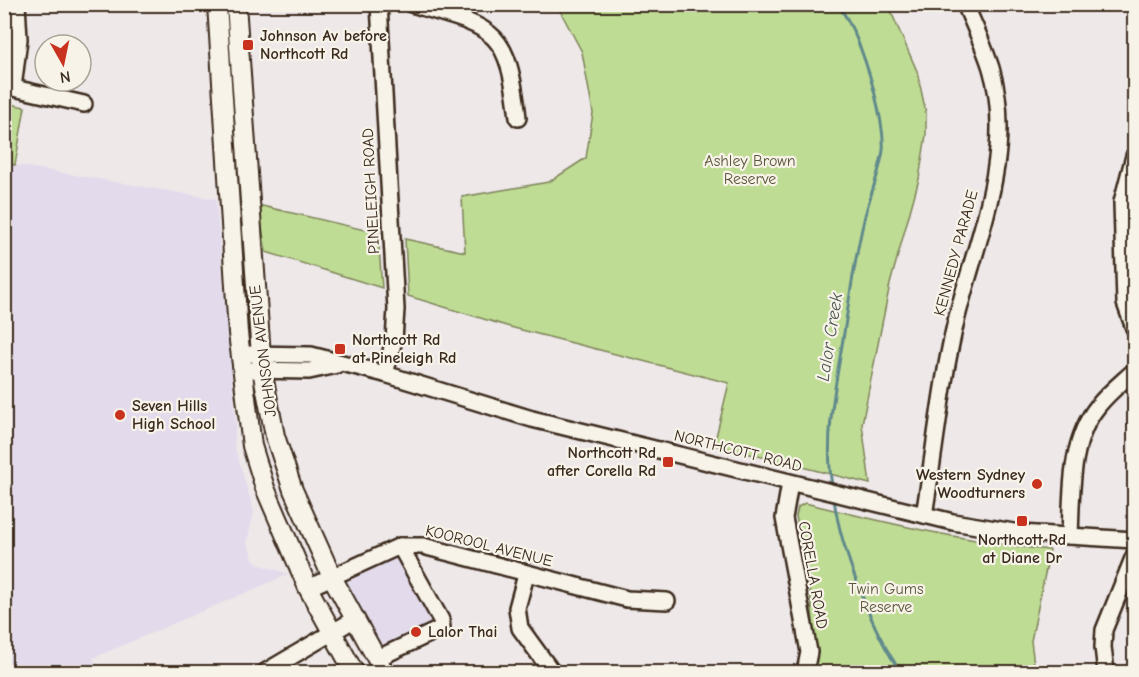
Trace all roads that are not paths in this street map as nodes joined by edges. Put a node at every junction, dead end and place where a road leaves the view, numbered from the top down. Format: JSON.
{"nodes":[{"id":1,"x":18,"y":4,"type":"edge"},
{"id":2,"x":217,"y":4,"type":"edge"},
{"id":3,"x":236,"y":4,"type":"edge"},
{"id":4,"x":379,"y":4,"type":"edge"},
{"id":5,"x":411,"y":4,"type":"edge"},
{"id":6,"x":965,"y":4,"type":"edge"},
{"id":7,"x":9,"y":87,"type":"edge"},
{"id":8,"x":84,"y":104,"type":"dead end"},
{"id":9,"x":518,"y":118,"type":"dead end"},
{"id":10,"x":1134,"y":156,"type":"edge"},
{"id":11,"x":1129,"y":242,"type":"edge"},
{"id":12,"x":1134,"y":328,"type":"edge"},
{"id":13,"x":241,"y":362,"type":"junction"},
{"id":14,"x":261,"y":362,"type":"junction"},
{"id":15,"x":1134,"y":371,"type":"edge"},
{"id":16,"x":385,"y":374,"type":"junction"},
{"id":17,"x":790,"y":483,"type":"junction"},
{"id":18,"x":924,"y":515,"type":"junction"},
{"id":19,"x":1070,"y":536,"type":"junction"},
{"id":20,"x":1134,"y":540,"type":"edge"},
{"id":21,"x":400,"y":546,"type":"junction"},
{"id":22,"x":1134,"y":556,"type":"edge"},
{"id":23,"x":526,"y":575,"type":"junction"},
{"id":24,"x":332,"y":577,"type":"junction"},
{"id":25,"x":308,"y":588,"type":"junction"},
{"id":26,"x":667,"y":601,"type":"dead end"},
{"id":27,"x":355,"y":619,"type":"junction"},
{"id":28,"x":332,"y":632,"type":"junction"},
{"id":29,"x":380,"y":666,"type":"edge"},
{"id":30,"x":265,"y":672,"type":"edge"},
{"id":31,"x":354,"y":672,"type":"edge"},
{"id":32,"x":552,"y":672,"type":"edge"},
{"id":33,"x":806,"y":672,"type":"edge"},
{"id":34,"x":1106,"y":672,"type":"edge"}],
"edges":[{"from":1,"to":7,"type":"street"},
{"from":2,"to":13,"type":"main road","name":"JOHNSON AVENUE"},
{"from":3,"to":14,"type":"main road","name":"JOHNSON AVENUE"},
{"from":4,"to":16,"type":"street","name":"PINELEIGH ROAD"},
{"from":5,"to":9,"type":"street"},
{"from":6,"to":18,"type":"street","name":"KENNEDY PARADE"},
{"from":7,"to":8,"type":"street"},
{"from":10,"to":11,"type":"street"},
{"from":11,"to":12,"type":"street"},
{"from":13,"to":14,"type":"street","name":"NORTHCOTT ROAD"},
{"from":13,"to":25,"type":"main road","name":"JOHNSON AVENUE"},
{"from":14,"to":16,"type":"street","name":"NORTHCOTT ROAD"},
{"from":14,"to":24,"type":"main road","name":"JOHNSON AVENUE"},
{"from":15,"to":19,"type":"street"},
{"from":16,"to":17,"type":"street","name":"NORTHCOTT ROAD"},
{"from":17,"to":18,"type":"street","name":"NORTHCOTT ROAD"},
{"from":17,"to":33,"type":"street","name":"CORELLA ROAD"},
{"from":18,"to":19,"type":"street","name":"NORTHCOTT ROAD"},
{"from":19,"to":20,"type":"street","name":"NORTHCOTT ROAD"},
{"from":21,"to":23,"type":"street","name":"KOOROOL AVENUE"},
{"from":21,"to":24,"type":"street","name":"KOOROOL AVENUE"},
{"from":21,"to":29,"type":"street"},
{"from":22,"to":34,"type":"street"},
{"from":23,"to":26,"type":"street","name":"KOOROOL AVENUE"},
{"from":23,"to":32,"type":"street"},
{"from":24,"to":25,"type":"street","name":"KOOROOL AVENUE"},
{"from":24,"to":27,"type":"main road","name":"JOHNSON AVENUE"},
{"from":25,"to":28,"type":"main road","name":"JOHNSON AVENUE"},
{"from":27,"to":28,"type":"street"},
{"from":27,"to":29,"type":"main road","name":"JOHNSON AVENUE"},
{"from":28,"to":30,"type":"street"},
{"from":28,"to":31,"type":"main road","name":"JOHNSON AVENUE"}]}
